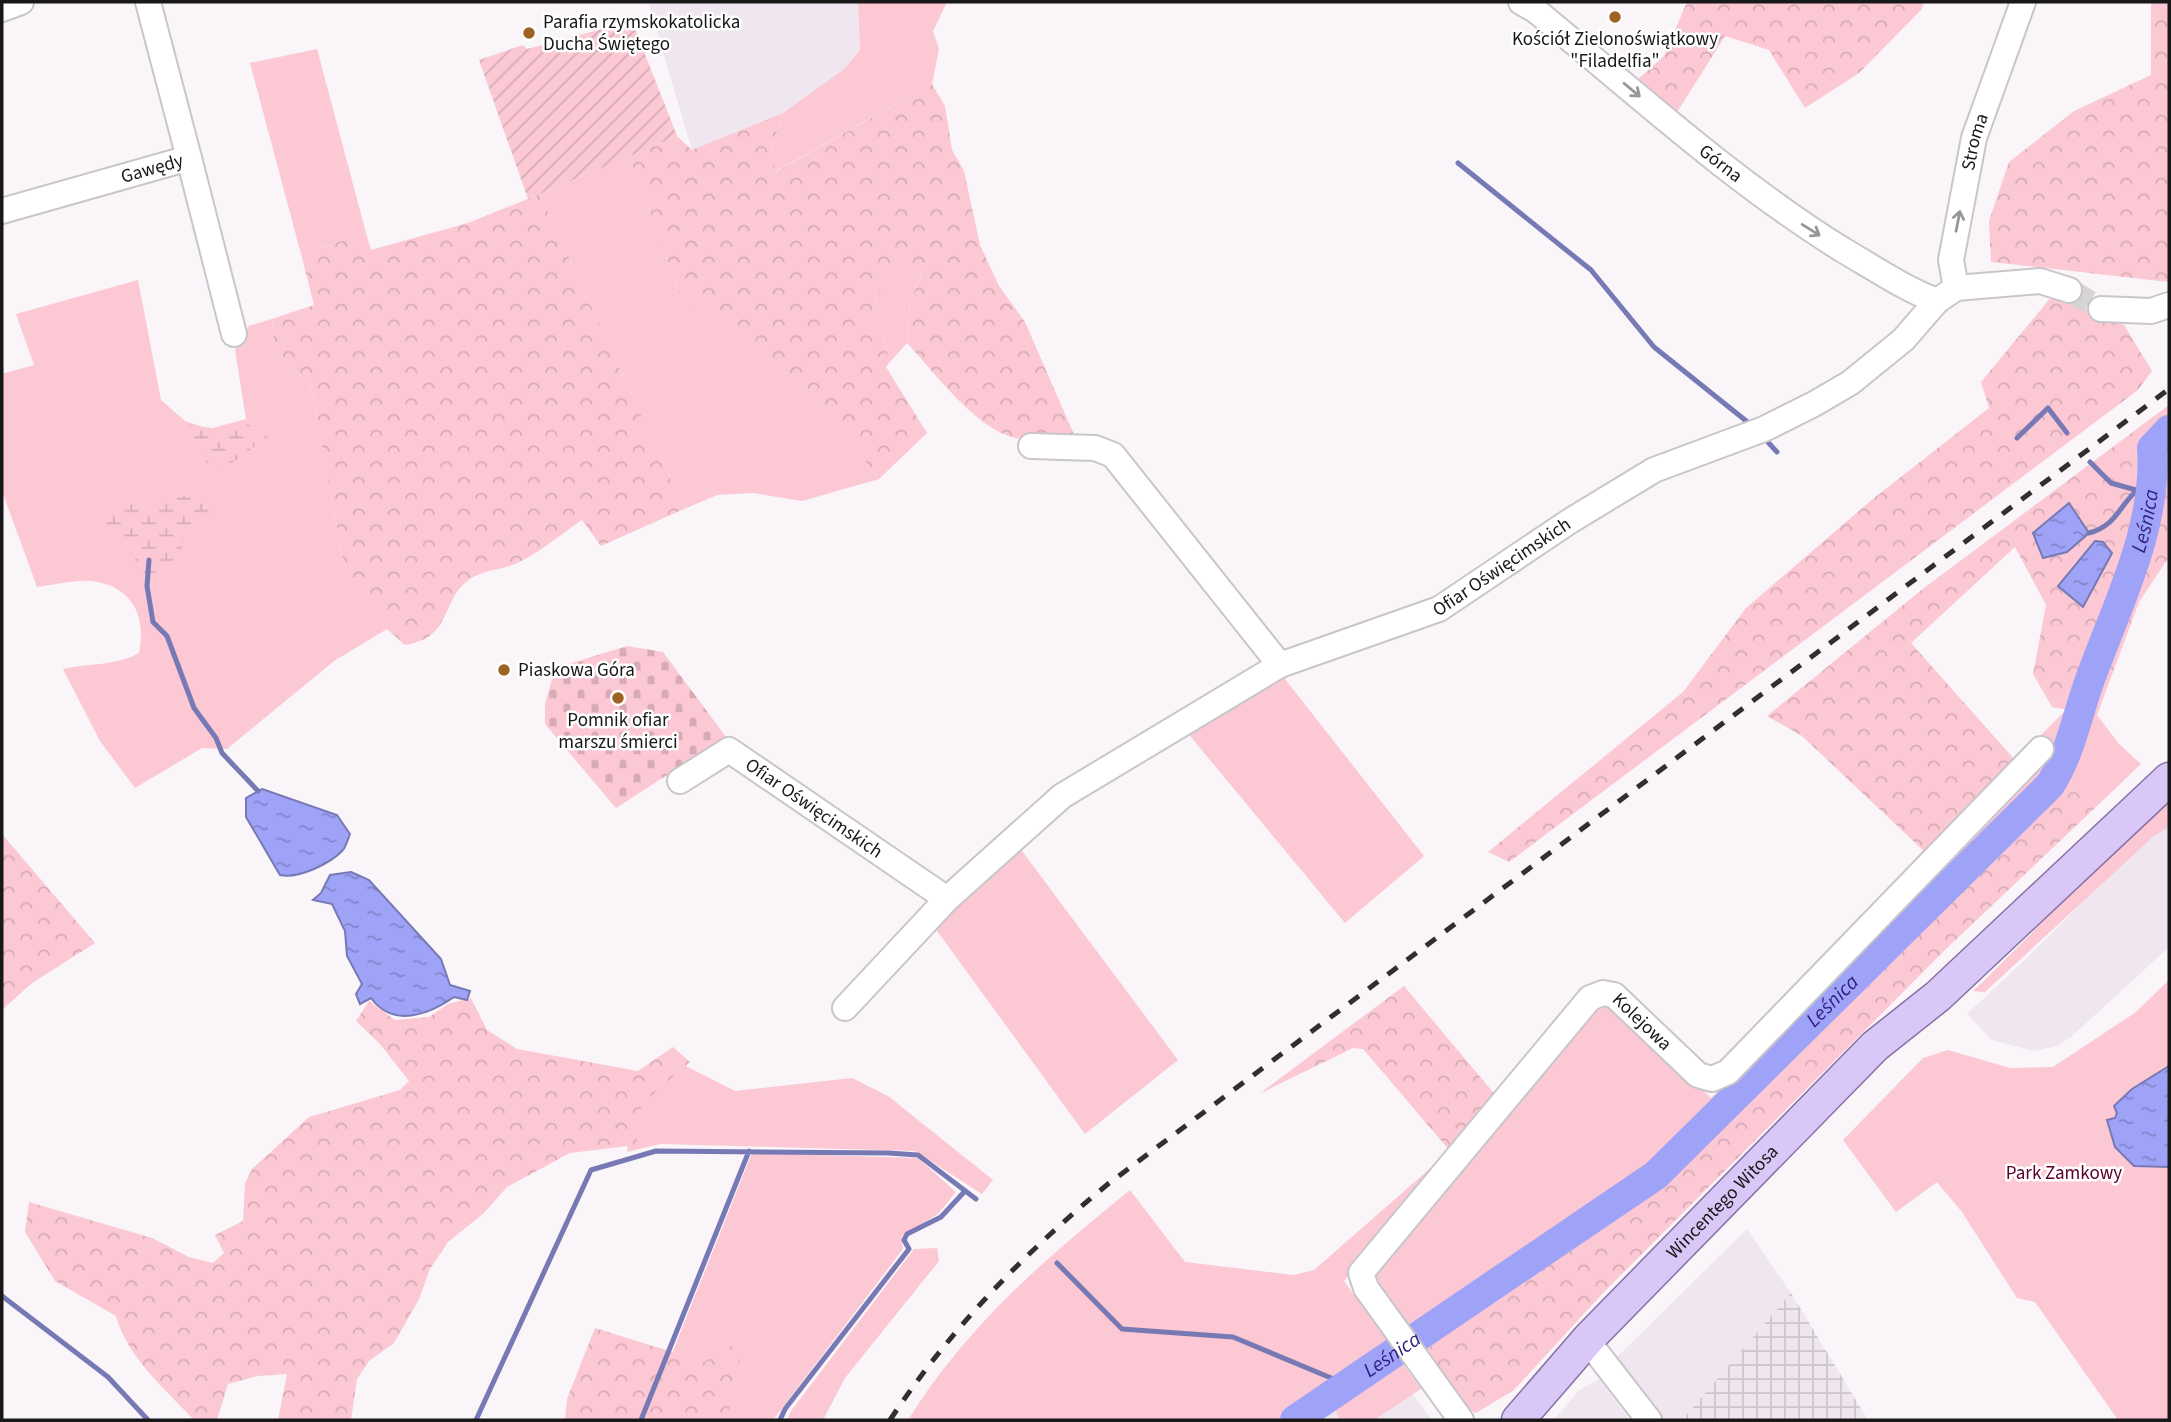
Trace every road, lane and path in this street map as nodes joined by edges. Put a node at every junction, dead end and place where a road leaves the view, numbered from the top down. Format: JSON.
{"nodes":[{"id":1,"x":21,"y":2,"type":"edge"},
{"id":2,"x":148,"y":2,"type":"edge"},
{"id":3,"x":1521,"y":2,"type":"edge"},
{"id":4,"x":2023,"y":2,"type":"edge"},
{"id":5,"x":2,"y":9,"type":"edge"},
{"id":6,"x":189,"y":158,"type":"junction"},
{"id":7,"x":2,"y":211,"type":"edge"},
{"id":8,"x":2069,"y":290,"type":"tunnel mouth"},
{"id":9,"x":1947,"y":295,"type":"junction"},
{"id":10,"x":2169,"y":305,"type":"edge"},
{"id":11,"x":2101,"y":309,"type":"tunnel mouth"},
{"id":12,"x":234,"y":334,"type":"dead end"},
{"id":13,"x":1031,"y":446,"type":"dead end"},
{"id":14,"x":1280,"y":665,"type":"junction"},
{"id":15,"x":2041,"y":749,"type":"dead end"},
{"id":16,"x":2169,"y":779,"type":"edge"},
{"id":17,"x":680,"y":781,"type":"dead end"},
{"id":18,"x":947,"y":899,"type":"junction"},
{"id":19,"x":1938,"y":996,"type":"junction"},
{"id":20,"x":845,"y":1008,"type":"dead end"},
{"id":21,"x":1597,"y":1353,"type":"junction"},
{"id":22,"x":1461,"y":1420,"type":"edge"},
{"id":23,"x":1518,"y":1420,"type":"edge"},
{"id":24,"x":1539,"y":1420,"type":"edge"},
{"id":25,"x":1649,"y":1420,"type":"edge"}],
"edges":[{"from":1,"to":5,"type":"street"},
{"from":2,"to":6,"type":"street","name":"Gawędy"},
{"from":3,"to":9,"type":"street","name":"Górna","one_way":true},
{"from":9,"to":4,"type":"street","name":"Stroma","one_way":true},
{"from":6,"to":7,"type":"street","name":"Gawędy"},
{"from":6,"to":12,"type":"street"},
{"from":8,"to":9,"type":"street"},
{"from":9,"to":14,"type":"street","name":"Ofiar Oświęcimskich"},
{"from":10,"to":11,"type":"street"},
{"from":13,"to":14,"type":"street"},
{"from":14,"to":18,"type":"street","name":"Ofiar Oświęcimskich"},
{"from":15,"to":22,"type":"street","name":"Kolejowa"},
{"from":16,"to":19,"type":"main road","name":"Wincentego Witosa"},
{"from":17,"to":18,"type":"street","name":"Ofiar Oświęcimskich"},
{"from":18,"to":20,"type":"street","name":"Ofiar Oświęcimskich"},
{"from":19,"to":21,"type":"main road","name":"Wincentego Witosa"},
{"from":19,"to":23,"type":"main road","name":"Wincentego Witosa"},
{"from":21,"to":24,"type":"main road","name":"Wincentego Witosa"},
{"from":21,"to":25,"type":"street"}]}
